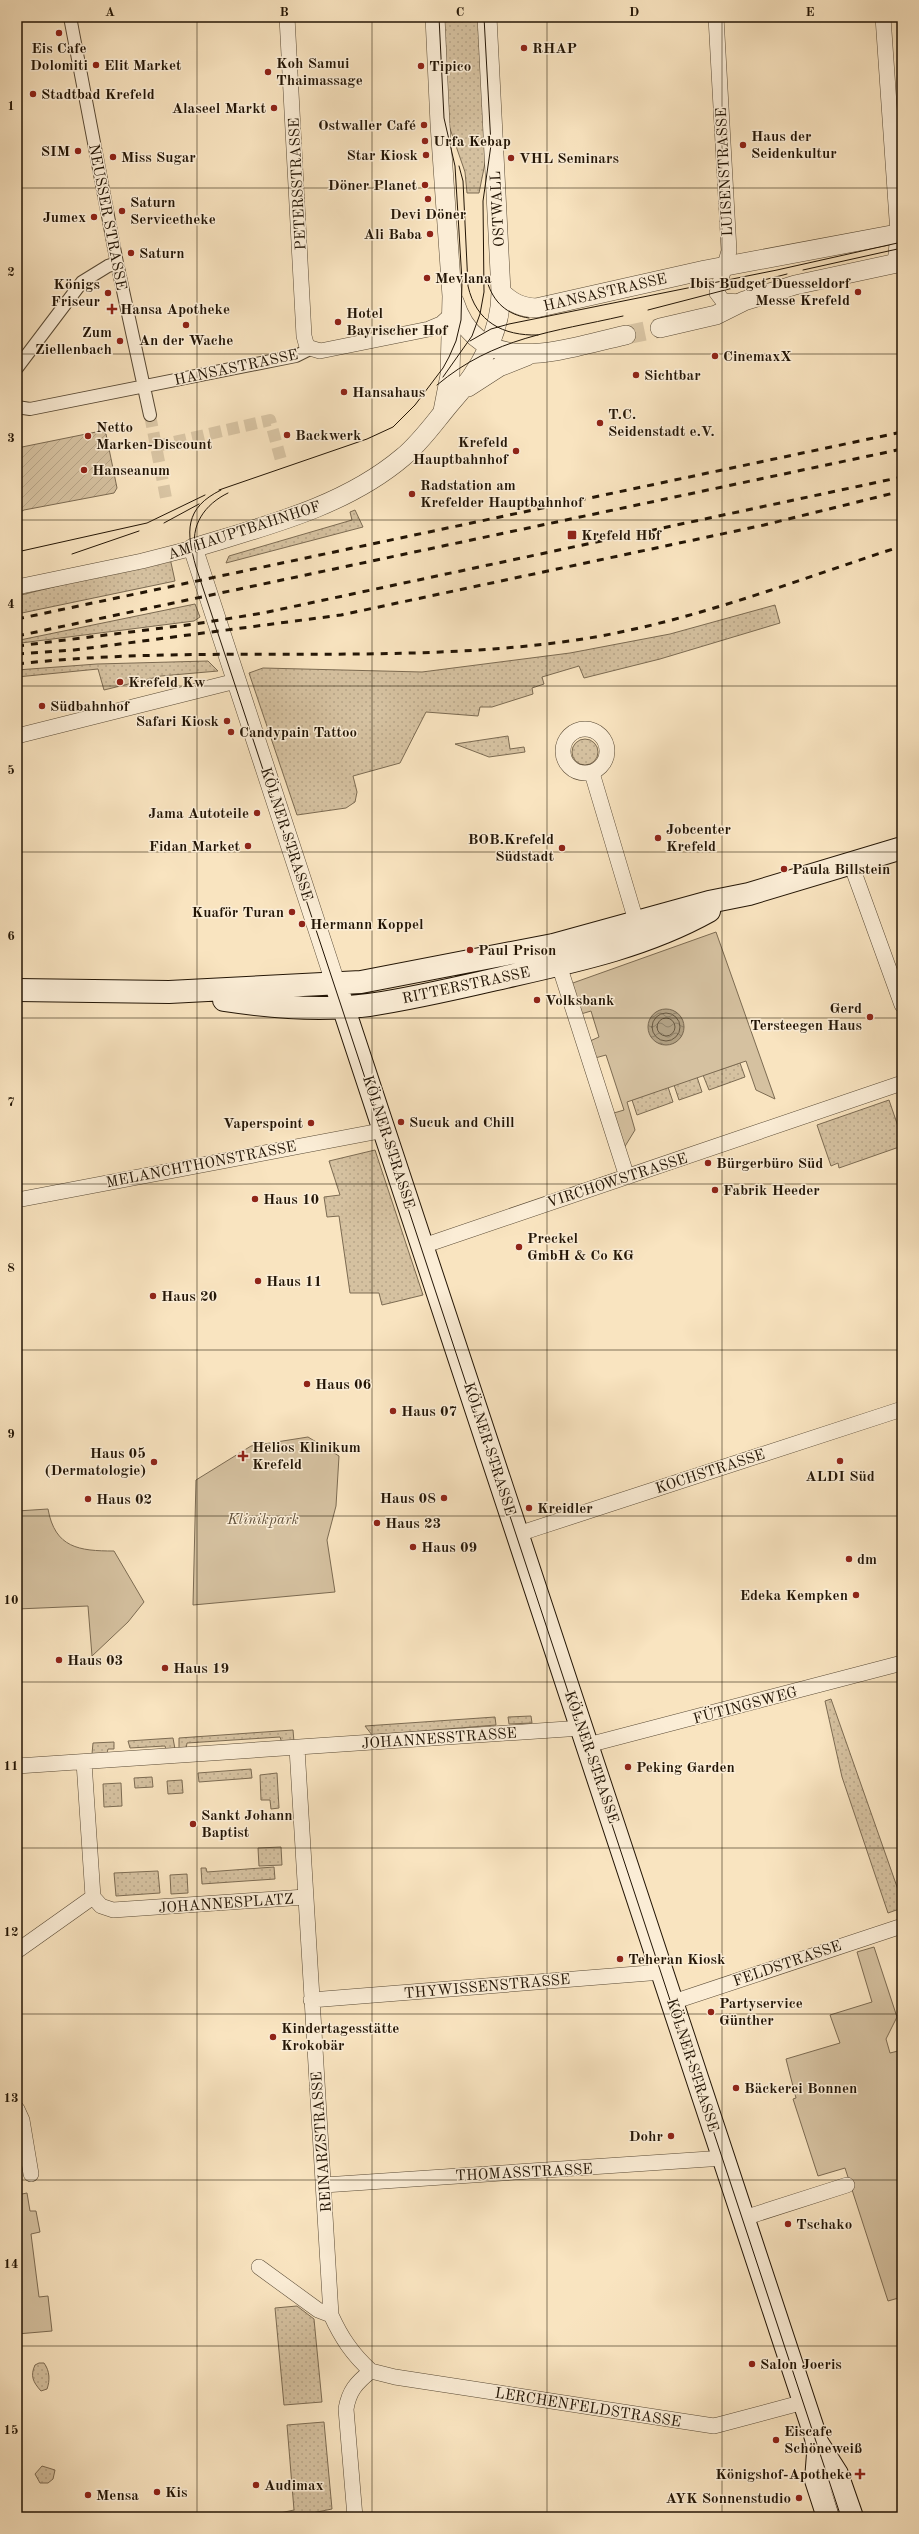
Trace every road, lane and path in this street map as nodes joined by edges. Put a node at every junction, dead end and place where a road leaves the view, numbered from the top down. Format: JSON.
{"nodes":[{"id":1,"x":70,"y":17,"type":"edge"},
{"id":2,"x":287,"y":17,"type":"edge"},
{"id":3,"x":435,"y":17,"type":"edge"},
{"id":4,"x":487,"y":17,"type":"edge"},
{"id":5,"x":716,"y":17,"type":"edge"},
{"id":6,"x":883,"y":17,"type":"edge"},
{"id":7,"x":900,"y":234,"type":"edge"},
{"id":8,"x":117,"y":263,"type":"junction"},
{"id":9,"x":898,"y":263,"type":"edge"},
{"id":10,"x":723,"y":266,"type":"junction"},
{"id":11,"x":501,"y":292,"type":"junction"},
{"id":12,"x":452,"y":296,"type":"junction"},
{"id":13,"x":744,"y":301,"type":"junction"},
{"id":14,"x":451,"y":315,"type":"junction"},
{"id":15,"x":660,"y":328,"type":"tunnel mouth"},
{"id":16,"x":626,"y":335,"type":"tunnel mouth"},
{"id":17,"x":488,"y":347,"type":"junction"},
{"id":18,"x":310,"y":349,"type":"junction"},
{"id":19,"x":538,"y":354,"type":"junction"},
{"id":20,"x":17,"y":368,"type":"edge"},
{"id":21,"x":143,"y":386,"type":"junction"},
{"id":22,"x":455,"y":387,"type":"junction"},
{"id":23,"x":17,"y":407,"type":"edge"},
{"id":24,"x":150,"y":415,"type":"tunnel mouth"},
{"id":25,"x":193,"y":548,"type":"junction"},
{"id":26,"x":17,"y":587,"type":"edge"},
{"id":27,"x":236,"y":681,"type":"junction"},
{"id":28,"x":17,"y":736,"type":"edge"},
{"id":29,"x":592,"y":773,"type":"dead end"},
{"id":30,"x":902,"y":848,"type":"edge"},
{"id":31,"x":851,"y":864,"type":"junction"},
{"id":32,"x":639,"y":932,"type":"junction"},
{"id":33,"x":559,"y":966,"type":"junction"},
{"id":34,"x":336,"y":985,"type":"junction"},
{"id":35,"x":17,"y":990,"type":"edge"},
{"id":36,"x":169,"y":992,"type":"junction"},
{"id":37,"x":902,"y":1005,"type":"edge"},
{"id":38,"x":344,"y":1006,"type":"junction"},
{"id":39,"x":902,"y":1083,"type":"edge"},
{"id":40,"x":385,"y":1130,"type":"junction"},
{"id":41,"x":627,"y":1177,"type":"junction"},
{"id":42,"x":17,"y":1200,"type":"edge"},
{"id":43,"x":423,"y":1246,"type":"junction"},
{"id":44,"x":902,"y":1409,"type":"edge"},
{"id":45,"x":518,"y":1534,"type":"junction"},
{"id":46,"x":902,"y":1663,"type":"edge"},
{"id":47,"x":585,"y":1737,"type":"junction"},
{"id":48,"x":297,"y":1748,"type":"junction"},
{"id":49,"x":84,"y":1762,"type":"junction"},
{"id":50,"x":17,"y":1766,"type":"edge"},
{"id":51,"x":93,"y":1897,"type":"junction"},
{"id":52,"x":305,"y":1897,"type":"junction"},
{"id":53,"x":902,"y":1926,"type":"edge"},
{"id":54,"x":17,"y":1951,"type":"edge"},
{"id":55,"x":662,"y":1972,"type":"junction"},
{"id":56,"x":311,"y":2000,"type":"junction"},
{"id":57,"x":672,"y":2002,"type":"junction"},
{"id":58,"x":17,"y":2109,"type":"edge"},
{"id":59,"x":724,"y":2158,"type":"junction"},
{"id":60,"x":31,"y":2174,"type":"dead end"},
{"id":61,"x":324,"y":2185,"type":"junction"},
{"id":62,"x":847,"y":2185,"type":"dead end"},
{"id":63,"x":744,"y":2218,"type":"junction"},
{"id":64,"x":259,"y":2267,"type":"dead end"},
{"id":65,"x":331,"y":2315,"type":"junction"},
{"id":66,"x":370,"y":2371,"type":"junction"},
{"id":67,"x":804,"y":2402,"type":"junction"},
{"id":68,"x":818,"y":2444,"type":"junction"},
{"id":69,"x":355,"y":2517,"type":"edge"},
{"id":70,"x":828,"y":2517,"type":"edge"},
{"id":71,"x":852,"y":2517,"type":"edge"}],
"edges":[{"from":1,"to":8,"type":"street","name":"NEUSSER STRASSE"},
{"from":2,"to":18,"type":"street","name":"PETERSSTRASSE"},
{"from":3,"to":12,"type":"street"},
{"from":4,"to":11,"type":"street","name":"OSTWALL"},
{"from":5,"to":10,"type":"street","name":"LUISENSTRASSE"},
{"from":6,"to":7,"type":"street"},
{"from":7,"to":9,"type":"street"},
{"from":7,"to":10,"type":"street","name":"HANSASTRASSE"},
{"from":8,"to":20,"type":"street"},
{"from":8,"to":21,"type":"street","name":"NEUSSER STRASSE"},
{"from":9,"to":13,"type":"street"},
{"from":10,"to":11,"type":"street","name":"HANSASTRASSE"},
{"from":10,"to":13,"type":"street","name":"LUISENSTRASSE"},
{"from":11,"to":17,"type":"street","name":"OSTWALL"},
{"from":12,"to":14,"type":"street"},
{"from":12,"to":17,"type":"street"},
{"from":13,"to":15,"type":"street"},
{"from":14,"to":18,"type":"street","name":"HANSASTRASSE"},
{"from":14,"to":22,"type":"street"},
{"from":16,"to":19,"type":"street"},
{"from":17,"to":19,"type":"street"},
{"from":17,"to":22,"type":"street","name":"OSTWALL"},
{"from":18,"to":21,"type":"street","name":"HANSASTRASSE"},
{"from":19,"to":22,"type":"street"},
{"from":21,"to":23,"type":"street","name":"HANSASTRASSE"},
{"from":21,"to":24,"type":"street","name":"NEUSSER STRASSE"},
{"from":22,"to":25,"type":"street","name":"AM HAUPTBAHNHOF"},
{"from":25,"to":26,"type":"street","name":"AM HAUPTBAHNHOF"},
{"from":25,"to":27,"type":"street"},
{"from":27,"to":28,"type":"street"},
{"from":27,"to":34,"type":"street","name":"KÖLNER STRASSE"},
{"from":29,"to":32,"type":"street"},
{"from":30,"to":31,"type":"main road","name":"RITTERSTRASSE"},
{"from":31,"to":32,"type":"main road","name":"RITTERSTRASSE"},
{"from":31,"to":37,"type":"street"},
{"from":32,"to":33,"type":"main road","name":"RITTERSTRASSE"},
{"from":32,"to":34,"type":"main road","name":"RITTERSTRASSE"},
{"from":33,"to":38,"type":"main road","name":"RITTERSTRASSE"},
{"from":33,"to":41,"type":"street"},
{"from":34,"to":36,"type":"main road","name":"RITTERSTRASSE"},
{"from":34,"to":38,"type":"main road","name":"KÖLNER STRASSE"},
{"from":35,"to":36,"type":"main road","name":"RITTERSTRASSE"},
{"from":36,"to":38,"type":"main road","name":"RITTERSTRASSE"},
{"from":38,"to":40,"type":"main road","name":"KÖLNER STRASSE"},
{"from":39,"to":41,"type":"street","name":"VIRCHOWSTRASSE"},
{"from":40,"to":42,"type":"street","name":"MELANCHTHONSTRASSE"},
{"from":40,"to":43,"type":"main road","name":"KÖLNER STRASSE"},
{"from":41,"to":43,"type":"street","name":"VIRCHOWSTRASSE"},
{"from":43,"to":45,"type":"main road","name":"KÖLNER STRASSE"},
{"from":44,"to":45,"type":"street","name":"KOCHSTRASSE"},
{"from":45,"to":47,"type":"main road","name":"KÖLNER STRASSE"},
{"from":46,"to":47,"type":"street","name":"FÜTINGSWEG"},
{"from":47,"to":48,"type":"street","name":"JOHANNESSTRASSE"},
{"from":47,"to":55,"type":"main road","name":"KÖLNER STRASSE"},
{"from":48,"to":49,"type":"street"},
{"from":48,"to":52,"type":"street","name":"JOHANNESPLATZ"},
{"from":49,"to":50,"type":"street"},
{"from":49,"to":51,"type":"street"},
{"from":51,"to":52,"type":"street","name":"JOHANNESPLATZ"},
{"from":51,"to":54,"type":"street"},
{"from":52,"to":56,"type":"street","name":"REINARZSTRASSE"},
{"from":53,"to":57,"type":"street","name":"FELDSTRASSE"},
{"from":55,"to":56,"type":"street","name":"THYWISSENSTRASSE"},
{"from":55,"to":57,"type":"main road","name":"KÖLNER STRASSE"},
{"from":56,"to":61,"type":"street","name":"REINARZSTRASSE"},
{"from":57,"to":59,"type":"main road","name":"KÖLNER STRASSE"},
{"from":58,"to":60,"type":"street"},
{"from":59,"to":61,"type":"street","name":"THOMASSTRASSE"},
{"from":59,"to":63,"type":"main road","name":"KÖLNER STRASSE"},
{"from":61,"to":65,"type":"street","name":"REINARZSTRASSE"},
{"from":62,"to":63,"type":"street"},
{"from":63,"to":67,"type":"main road","name":"KÖLNER STRASSE"},
{"from":64,"to":65,"type":"street"},
{"from":65,"to":66,"type":"street","name":"REINARZSTRASSE"},
{"from":66,"to":67,"type":"street","name":"LERCHENFELDSTRASSE"},
{"from":66,"to":69,"type":"street"},
{"from":67,"to":68,"type":"main road","name":"KÖLNER STRASSE"},
{"from":68,"to":70,"type":"main road","name":"KÖLNER STRASSE"},
{"from":68,"to":71,"type":"main road","name":"KÖLNER STRASSE"}]}
